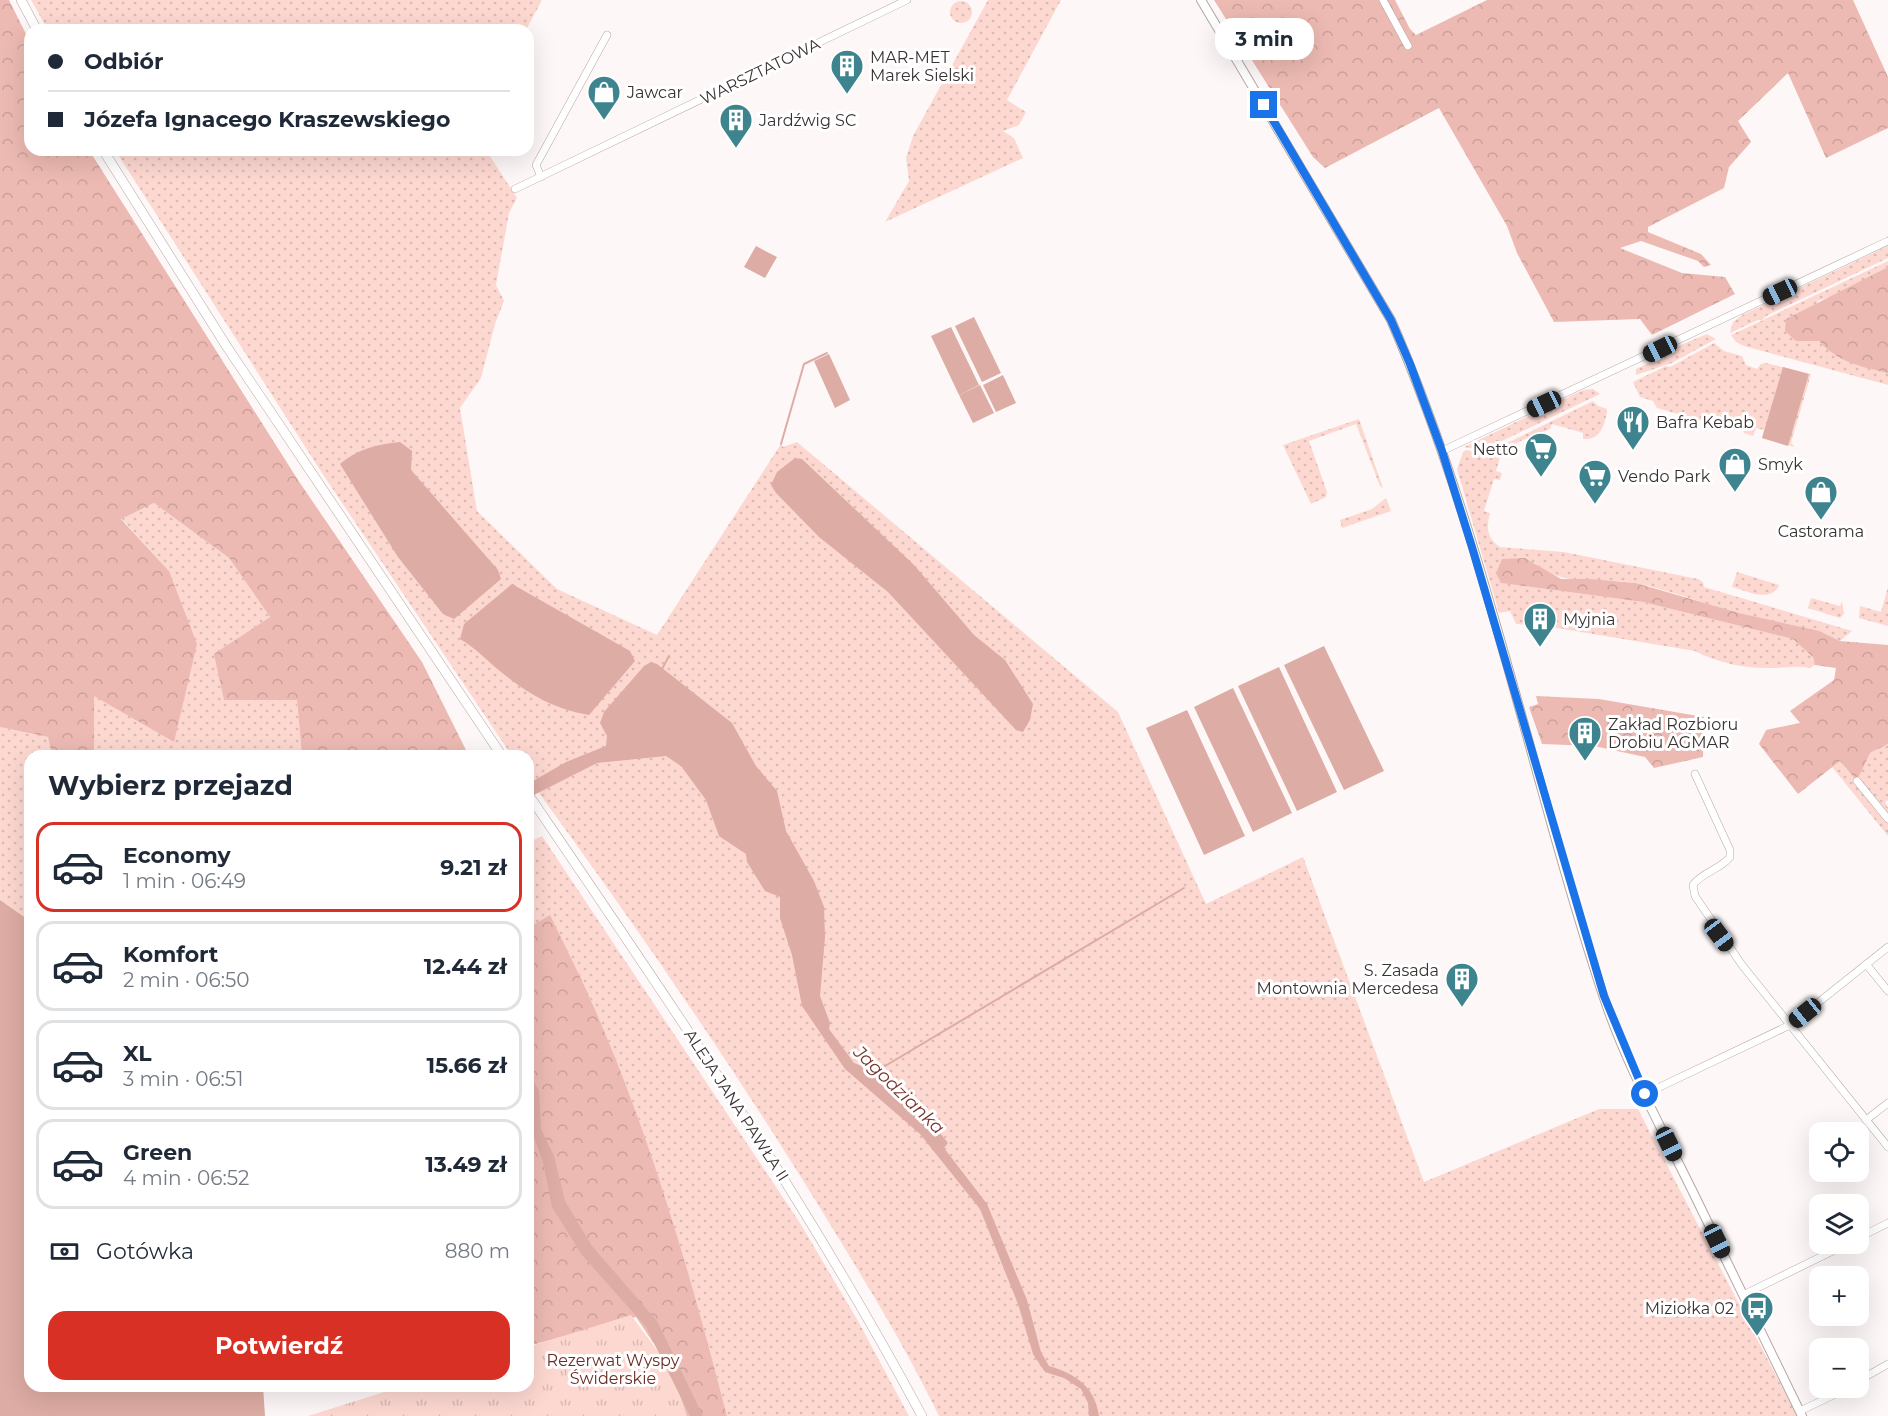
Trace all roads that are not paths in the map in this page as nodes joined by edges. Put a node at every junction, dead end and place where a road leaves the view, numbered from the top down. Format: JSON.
{"nodes":[{"id":1,"x":21,"y":0,"type":"edge"},
{"id":2,"x":907,"y":0,"type":"edge"},
{"id":3,"x":1201,"y":0,"type":"edge"},
{"id":4,"x":1383,"y":0,"type":"edge"},
{"id":5,"x":34,"y":24,"type":"edge"},
{"id":6,"x":607,"y":35,"type":"dead end"},
{"id":7,"x":1408,"y":46,"type":"dead end"},
{"id":8,"x":107,"y":156,"type":"edge"},
{"id":9,"x":541,"y":177,"type":"junction"},
{"id":10,"x":515,"y":189,"type":"dead end"},
{"id":11,"x":1888,"y":241,"type":"edge"},
{"id":12,"x":1442,"y":451,"type":"junction"},
{"id":13,"x":498,"y":750,"type":"edge"},
{"id":14,"x":1695,"y":774,"type":"dead end"},
{"id":15,"x":1857,"y":781,"type":"dead end"},
{"id":16,"x":534,"y":802,"type":"edge"},
{"id":17,"x":1888,"y":819,"type":"edge"},
{"id":18,"x":1888,"y":947,"type":"edge"},
{"id":19,"x":1866,"y":964,"type":"junction"},
{"id":20,"x":1888,"y":992,"type":"edge"},
{"id":21,"x":1790,"y":1026,"type":"junction"},
{"id":22,"x":1645,"y":1094,"type":"junction"},
{"id":23,"x":1888,"y":1103,"type":"edge"},
{"id":24,"x":1866,"y":1120,"type":"junction"},
{"id":25,"x":1888,"y":1147,"type":"edge"},
{"id":26,"x":1888,"y":1223,"type":"edge"},
{"id":27,"x":1869,"y":1232,"type":"edge"},
{"id":28,"x":1827,"y":1254,"type":"edge"},
{"id":29,"x":1743,"y":1295,"type":"junction"},
{"id":30,"x":1888,"y":1364,"type":"edge"},
{"id":31,"x":1869,"y":1375,"type":"edge"},
{"id":32,"x":1829,"y":1398,"type":"edge"},
{"id":33,"x":1801,"y":1413,"type":"edge"},
{"id":34,"x":922,"y":1416,"type":"edge"}],
"edges":[{"from":1,"to":5,"type":"main road"},
{"from":2,"to":9,"type":"street","name":"WARSZTATOWA"},
{"from":3,"to":12,"type":"street"},
{"from":4,"to":7,"type":"street"},
{"from":6,"to":9,"type":"street"},
{"from":8,"to":13,"type":"main road"},
{"from":9,"to":10,"type":"street","name":"WARSZTATOWA"},
{"from":11,"to":12,"type":"street"},
{"from":12,"to":22,"type":"street"},
{"from":14,"to":21,"type":"street"},
{"from":15,"to":17,"type":"street"},
{"from":16,"to":34,"type":"main road","name":"ALEJA JANA PAWŁA II"},
{"from":18,"to":19,"type":"street"},
{"from":19,"to":20,"type":"street"},
{"from":19,"to":21,"type":"street"},
{"from":21,"to":22,"type":"street"},
{"from":21,"to":24,"type":"street"},
{"from":22,"to":29,"type":"street"},
{"from":23,"to":24,"type":"street"},
{"from":24,"to":25,"type":"street"},
{"from":26,"to":27,"type":"street"},
{"from":28,"to":29,"type":"street"},
{"from":29,"to":33,"type":"street"},
{"from":30,"to":31,"type":"street"},
{"from":32,"to":33,"type":"street"}]}
